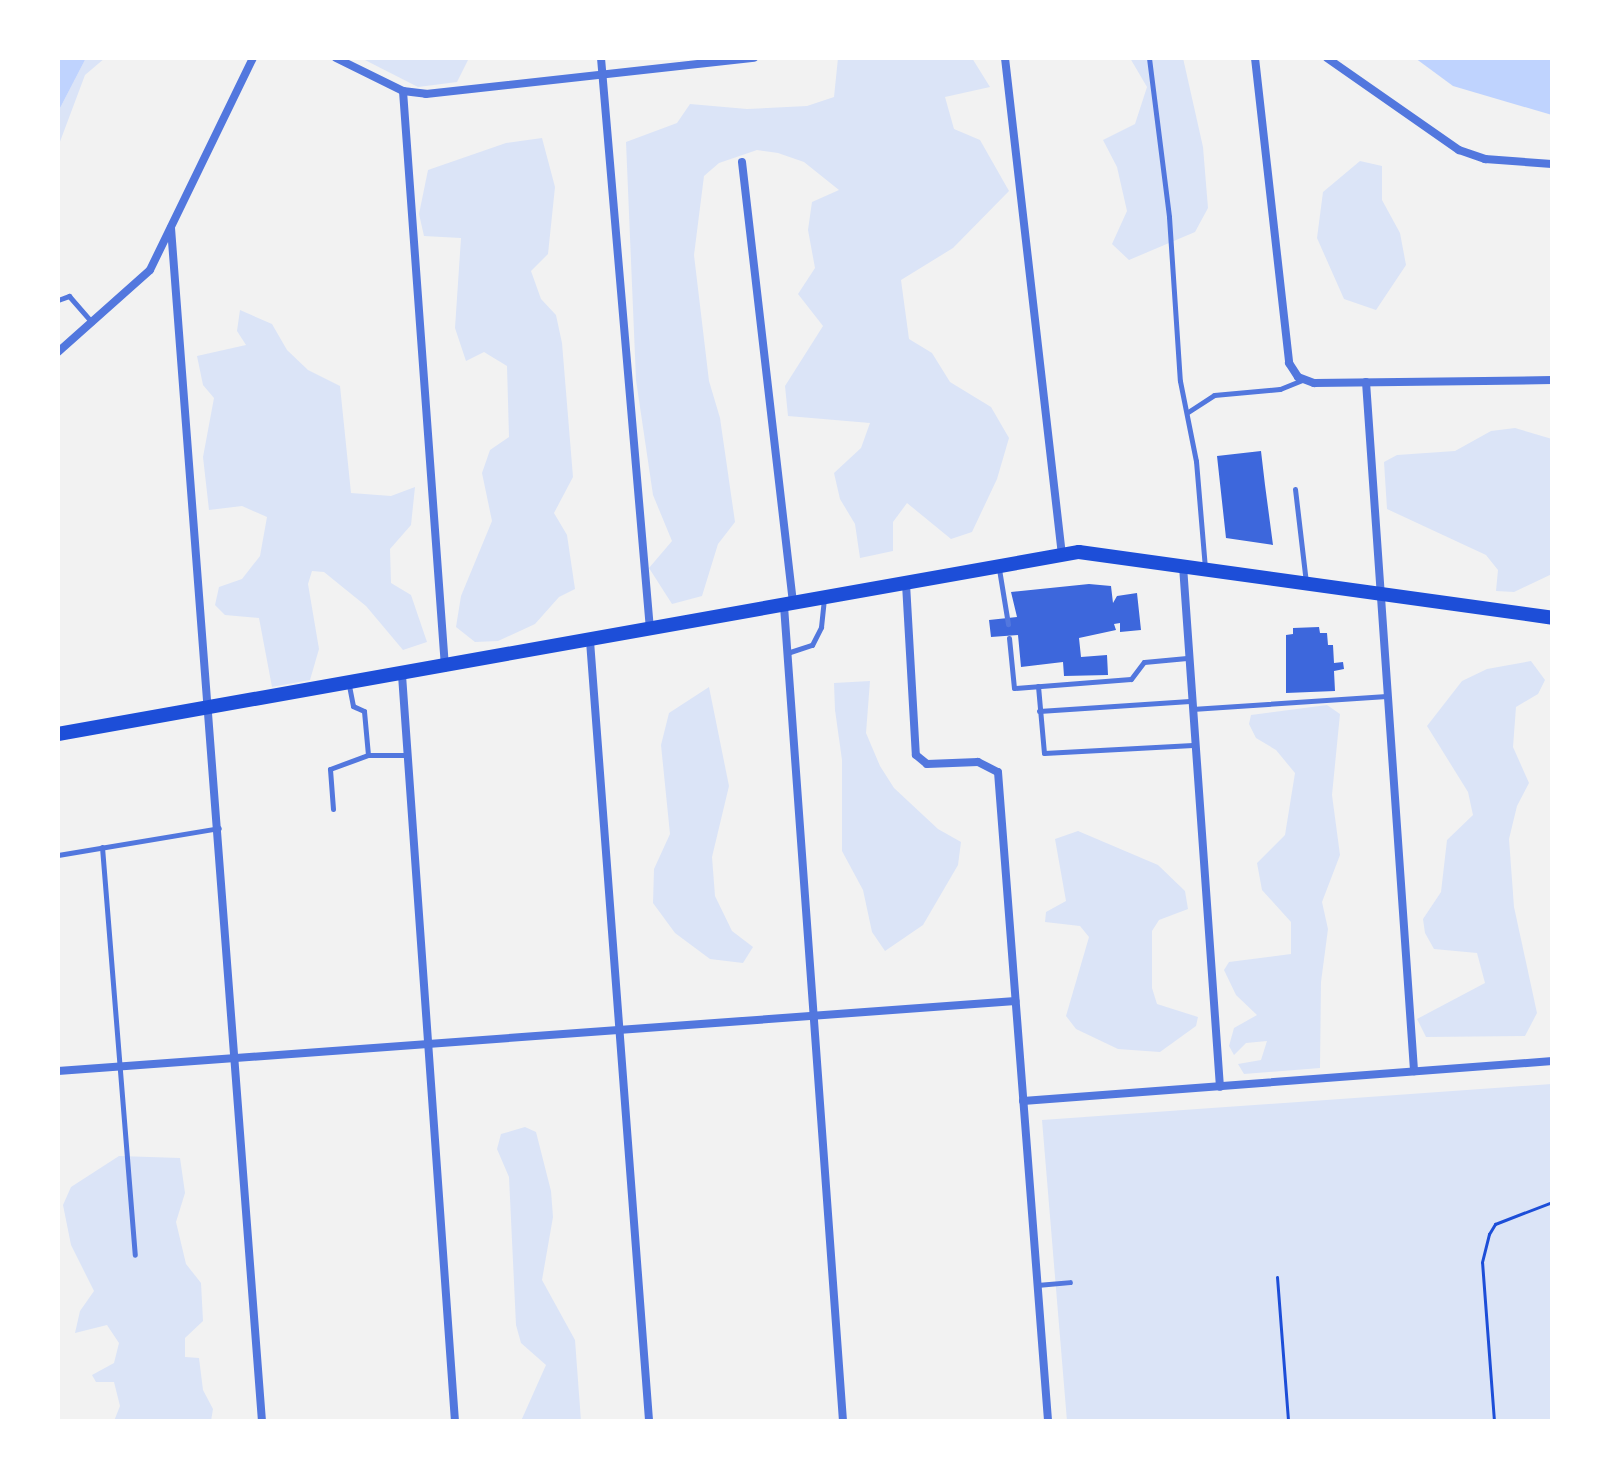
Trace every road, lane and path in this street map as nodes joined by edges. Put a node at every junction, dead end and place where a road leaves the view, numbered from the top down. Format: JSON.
{"nodes":[{"id":1,"x":253,"y":58,"type":"edge"},
{"id":2,"x":336,"y":58,"type":"edge"},
{"id":3,"x":601,"y":58,"type":"edge"},
{"id":4,"x":754,"y":58,"type":"edge"},
{"id":5,"x":1005,"y":58,"type":"edge"},
{"id":6,"x":1149,"y":58,"type":"edge"},
{"id":7,"x":1255,"y":58,"type":"edge"},
{"id":8,"x":1327,"y":58,"type":"edge"},
{"id":9,"x":603,"y":73,"type":"junction"},
{"id":10,"x":403,"y":91,"type":"junction"},
{"id":11,"x":742,"y":162,"type":"dead end"},
{"id":12,"x":1552,"y":164,"type":"edge"},
{"id":13,"x":171,"y":228,"type":"junction"},
{"id":14,"x":58,"y":300,"type":"edge"},
{"id":15,"x":92,"y":323,"type":"junction"},
{"id":16,"x":58,"y":352,"type":"edge"},
{"id":17,"x":1302,"y":380,"type":"junction"},
{"id":18,"x":1552,"y":380,"type":"edge"},
{"id":19,"x":1366,"y":382,"type":"junction"},
{"id":20,"x":1188,"y":412,"type":"junction"},
{"id":21,"x":1295,"y":489,"type":"dead end"},
{"id":22,"x":1062,"y":555,"type":"junction"},
{"id":23,"x":1183,"y":566,"type":"junction"},
{"id":24,"x":999,"y":567,"type":"junction"},
{"id":25,"x":1205,"y":569,"type":"junction"},
{"id":26,"x":1306,"y":583,"type":"junction"},
{"id":27,"x":906,"y":584,"type":"junction"},
{"id":28,"x":1381,"y":594,"type":"junction"},
{"id":29,"x":824,"y":599,"type":"junction"},
{"id":30,"x":788,"y":605,"type":"junction"},
{"id":31,"x":1552,"y":618,"type":"edge"},
{"id":32,"x":1008,"y":624,"type":"dead end"},
{"id":33,"x":651,"y":630,"type":"junction"},
{"id":34,"x":1009,"y":638,"type":"dead end"},
{"id":35,"x":590,"y":641,"type":"junction"},
{"id":36,"x":787,"y":653,"type":"junction"},
{"id":37,"x":1187,"y":658,"type":"junction"},
{"id":38,"x":445,"y":667,"type":"junction"},
{"id":39,"x":402,"y":675,"type":"junction"},
{"id":40,"x":349,"y":685,"type":"junction"},
{"id":41,"x":1038,"y":686,"type":"junction"},
{"id":42,"x":1387,"y":696,"type":"junction"},
{"id":43,"x":1190,"y":705,"type":"junction"},
{"id":44,"x":207,"y":708,"type":"junction"},
{"id":45,"x":1039,"y":711,"type":"junction"},
{"id":46,"x":58,"y":734,"type":"edge"},
{"id":47,"x":1193,"y":745,"type":"junction"},
{"id":48,"x":368,"y":755,"type":"junction"},
{"id":49,"x":408,"y":755,"type":"junction"},
{"id":50,"x":333,"y":809,"type":"dead end"},
{"id":51,"x":220,"y":828,"type":"junction"},
{"id":52,"x":102,"y":847,"type":"junction"},
{"id":53,"x":58,"y":855,"type":"edge"},
{"id":54,"x":1015,"y":1001,"type":"junction"},
{"id":55,"x":814,"y":1017,"type":"junction"},
{"id":56,"x":620,"y":1030,"type":"junction"},
{"id":57,"x":428,"y":1045,"type":"junction"},
{"id":58,"x":236,"y":1059,"type":"junction"},
{"id":59,"x":1552,"y":1061,"type":"edge"},
{"id":60,"x":118,"y":1067,"type":"junction"},
{"id":61,"x":58,"y":1071,"type":"edge"},
{"id":62,"x":1414,"y":1071,"type":"junction"},
{"id":63,"x":1220,"y":1087,"type":"junction"},
{"id":64,"x":1023,"y":1101,"type":"junction"},
{"id":65,"x":1552,"y":1202,"type":"edge"},
{"id":66,"x":135,"y":1255,"type":"dead end"},
{"id":67,"x":1277,"y":1277,"type":"dead end"},
{"id":68,"x":1070,"y":1282,"type":"dead end"},
{"id":69,"x":1036,"y":1285,"type":"junction"},
{"id":70,"x":262,"y":1421,"type":"edge"},
{"id":71,"x":455,"y":1421,"type":"edge"},
{"id":72,"x":649,"y":1421,"type":"edge"},
{"id":73,"x":843,"y":1421,"type":"edge"},
{"id":74,"x":1048,"y":1421,"type":"edge"},
{"id":75,"x":1288,"y":1421,"type":"edge"},
{"id":76,"x":1494,"y":1421,"type":"edge"}],
"edges":[{"from":1,"to":13,"type":"street"},
{"from":2,"to":10,"type":"street"},
{"from":3,"to":9,"type":"street"},
{"from":4,"to":9,"type":"street"},
{"from":5,"to":22,"type":"street"},
{"from":6,"to":20,"type":"lane"},
{"from":7,"to":17,"type":"street"},
{"from":8,"to":12,"type":"street"},
{"from":9,"to":10,"type":"street"},
{"from":9,"to":33,"type":"street"},
{"from":10,"to":38,"type":"street"},
{"from":11,"to":30,"type":"street"},
{"from":13,"to":15,"type":"street"},
{"from":13,"to":44,"type":"street"},
{"from":14,"to":15,"type":"lane"},
{"from":15,"to":16,"type":"street"},
{"from":17,"to":19,"type":"street"},
{"from":17,"to":20,"type":"lane"},
{"from":18,"to":19,"type":"street"},
{"from":19,"to":28,"type":"street"},
{"from":20,"to":25,"type":"lane"},
{"from":21,"to":26,"type":"lane"},
{"from":22,"to":23,"type":"main road"},
{"from":22,"to":24,"type":"main road"},
{"from":23,"to":25,"type":"main road"},
{"from":23,"to":37,"type":"street"},
{"from":24,"to":27,"type":"main road"},
{"from":24,"to":32,"type":"lane"},
{"from":25,"to":26,"type":"main road"},
{"from":26,"to":28,"type":"main road"},
{"from":27,"to":29,"type":"main road"},
{"from":27,"to":54,"type":"street"},
{"from":28,"to":31,"type":"main road"},
{"from":28,"to":42,"type":"street"},
{"from":29,"to":30,"type":"main road"},
{"from":29,"to":36,"type":"lane"},
{"from":30,"to":33,"type":"main road"},
{"from":30,"to":36,"type":"street"},
{"from":33,"to":35,"type":"main road"},
{"from":34,"to":41,"type":"lane"},
{"from":35,"to":38,"type":"main road"},
{"from":35,"to":56,"type":"street"},
{"from":36,"to":55,"type":"street"},
{"from":37,"to":41,"type":"lane"},
{"from":37,"to":43,"type":"street"},
{"from":38,"to":39,"type":"main road"},
{"from":39,"to":40,"type":"main road"},
{"from":39,"to":49,"type":"street"},
{"from":40,"to":44,"type":"main road"},
{"from":40,"to":48,"type":"lane"},
{"from":41,"to":45,"type":"lane"},
{"from":42,"to":43,"type":"lane"},
{"from":42,"to":62,"type":"street"},
{"from":43,"to":45,"type":"lane"},
{"from":43,"to":47,"type":"street"},
{"from":44,"to":46,"type":"main road"},
{"from":44,"to":51,"type":"street"},
{"from":45,"to":47,"type":"lane"},
{"from":47,"to":63,"type":"street"},
{"from":48,"to":49,"type":"lane"},
{"from":48,"to":50,"type":"lane"},
{"from":49,"to":57,"type":"street"},
{"from":51,"to":52,"type":"lane"},
{"from":51,"to":58,"type":"street"},
{"from":52,"to":53,"type":"lane"},
{"from":52,"to":60,"type":"lane"},
{"from":54,"to":55,"type":"street"},
{"from":54,"to":64,"type":"street"},
{"from":55,"to":56,"type":"street"},
{"from":55,"to":73,"type":"street"},
{"from":56,"to":57,"type":"street"},
{"from":56,"to":72,"type":"street"},
{"from":57,"to":58,"type":"street"},
{"from":57,"to":71,"type":"street"},
{"from":58,"to":60,"type":"street"},
{"from":58,"to":70,"type":"street"},
{"from":59,"to":62,"type":"street"},
{"from":60,"to":61,"type":"street"},
{"from":60,"to":66,"type":"lane"},
{"from":62,"to":63,"type":"street"},
{"from":63,"to":64,"type":"street"},
{"from":64,"to":69,"type":"street"},
{"from":65,"to":76,"type":"path"},
{"from":67,"to":75,"type":"path"},
{"from":68,"to":69,"type":"lane"},
{"from":69,"to":74,"type":"street"}]}
